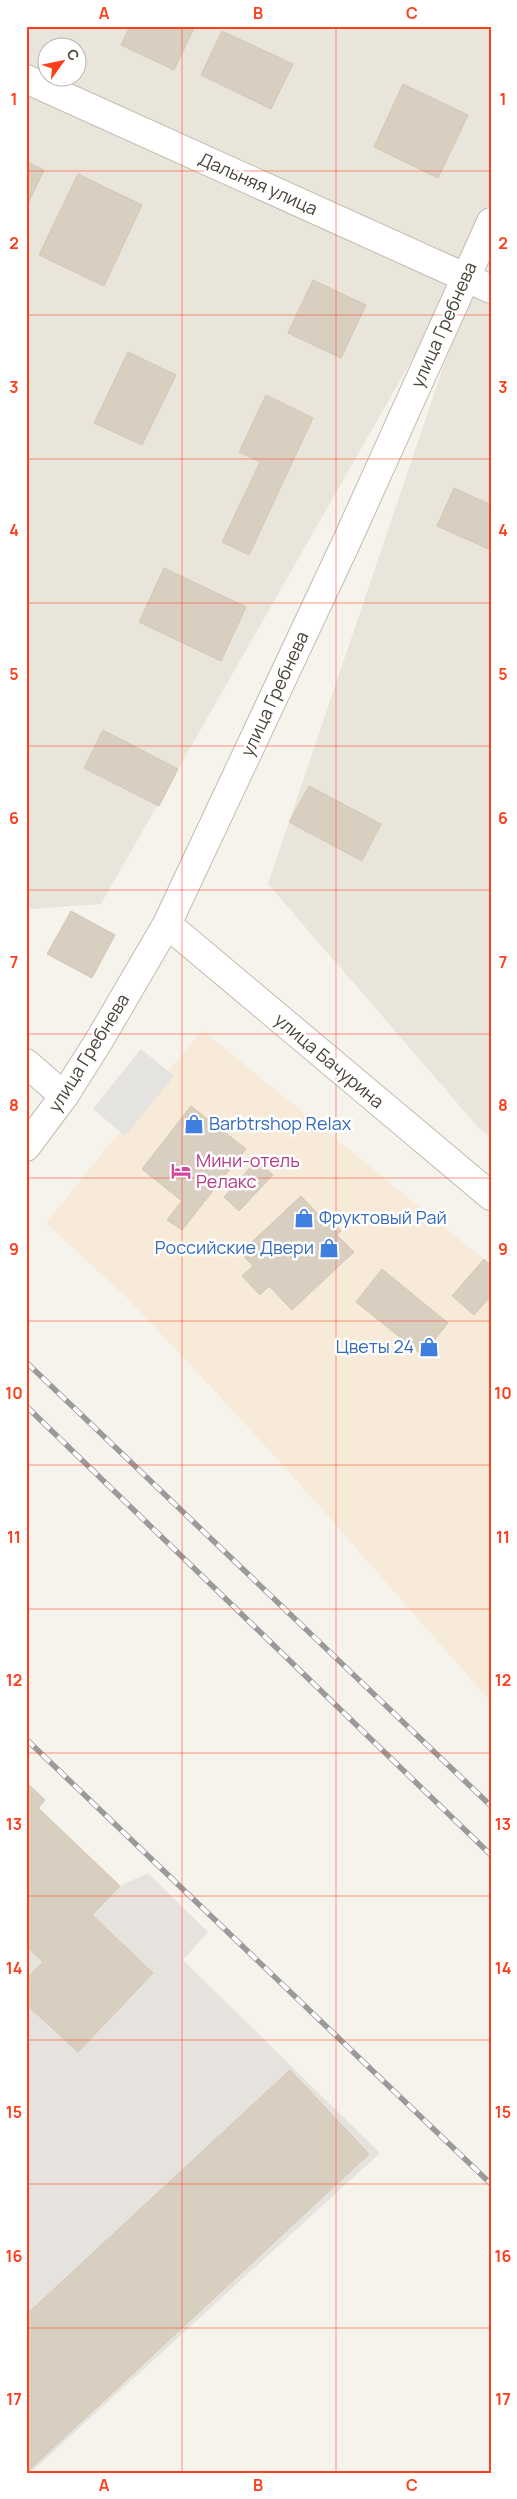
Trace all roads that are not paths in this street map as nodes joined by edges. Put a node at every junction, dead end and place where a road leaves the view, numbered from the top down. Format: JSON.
{"nodes":[{"id":1,"x":26,"y":79,"type":"edge"},
{"id":2,"x":491,"y":222,"type":"edge"},
{"id":3,"x":465,"y":278,"type":"junction"},
{"id":4,"x":491,"y":289,"type":"edge"},
{"id":5,"x":167,"y":924,"type":"junction"},
{"id":6,"x":26,"y":1063,"type":"edge"},
{"id":7,"x":64,"y":1096,"type":"junction"},
{"id":8,"x":26,"y":1147,"type":"edge"},
{"id":9,"x":491,"y":1196,"type":"edge"}],
"edges":[{"from":1,"to":3,"type":"street","name":"Дальняя улица"},
{"from":2,"to":3,"type":"street","name":"улица Гребнева"},
{"from":3,"to":4,"type":"street","name":"Дальняя улица"},
{"from":3,"to":5,"type":"street","name":"улица Гребнева"},
{"from":5,"to":7,"type":"street","name":"улица Гребнева"},
{"from":5,"to":9,"type":"street","name":"улица Бачурина"},
{"from":6,"to":7,"type":"street"},
{"from":7,"to":8,"type":"street","name":"улица Гребнева"}]}
